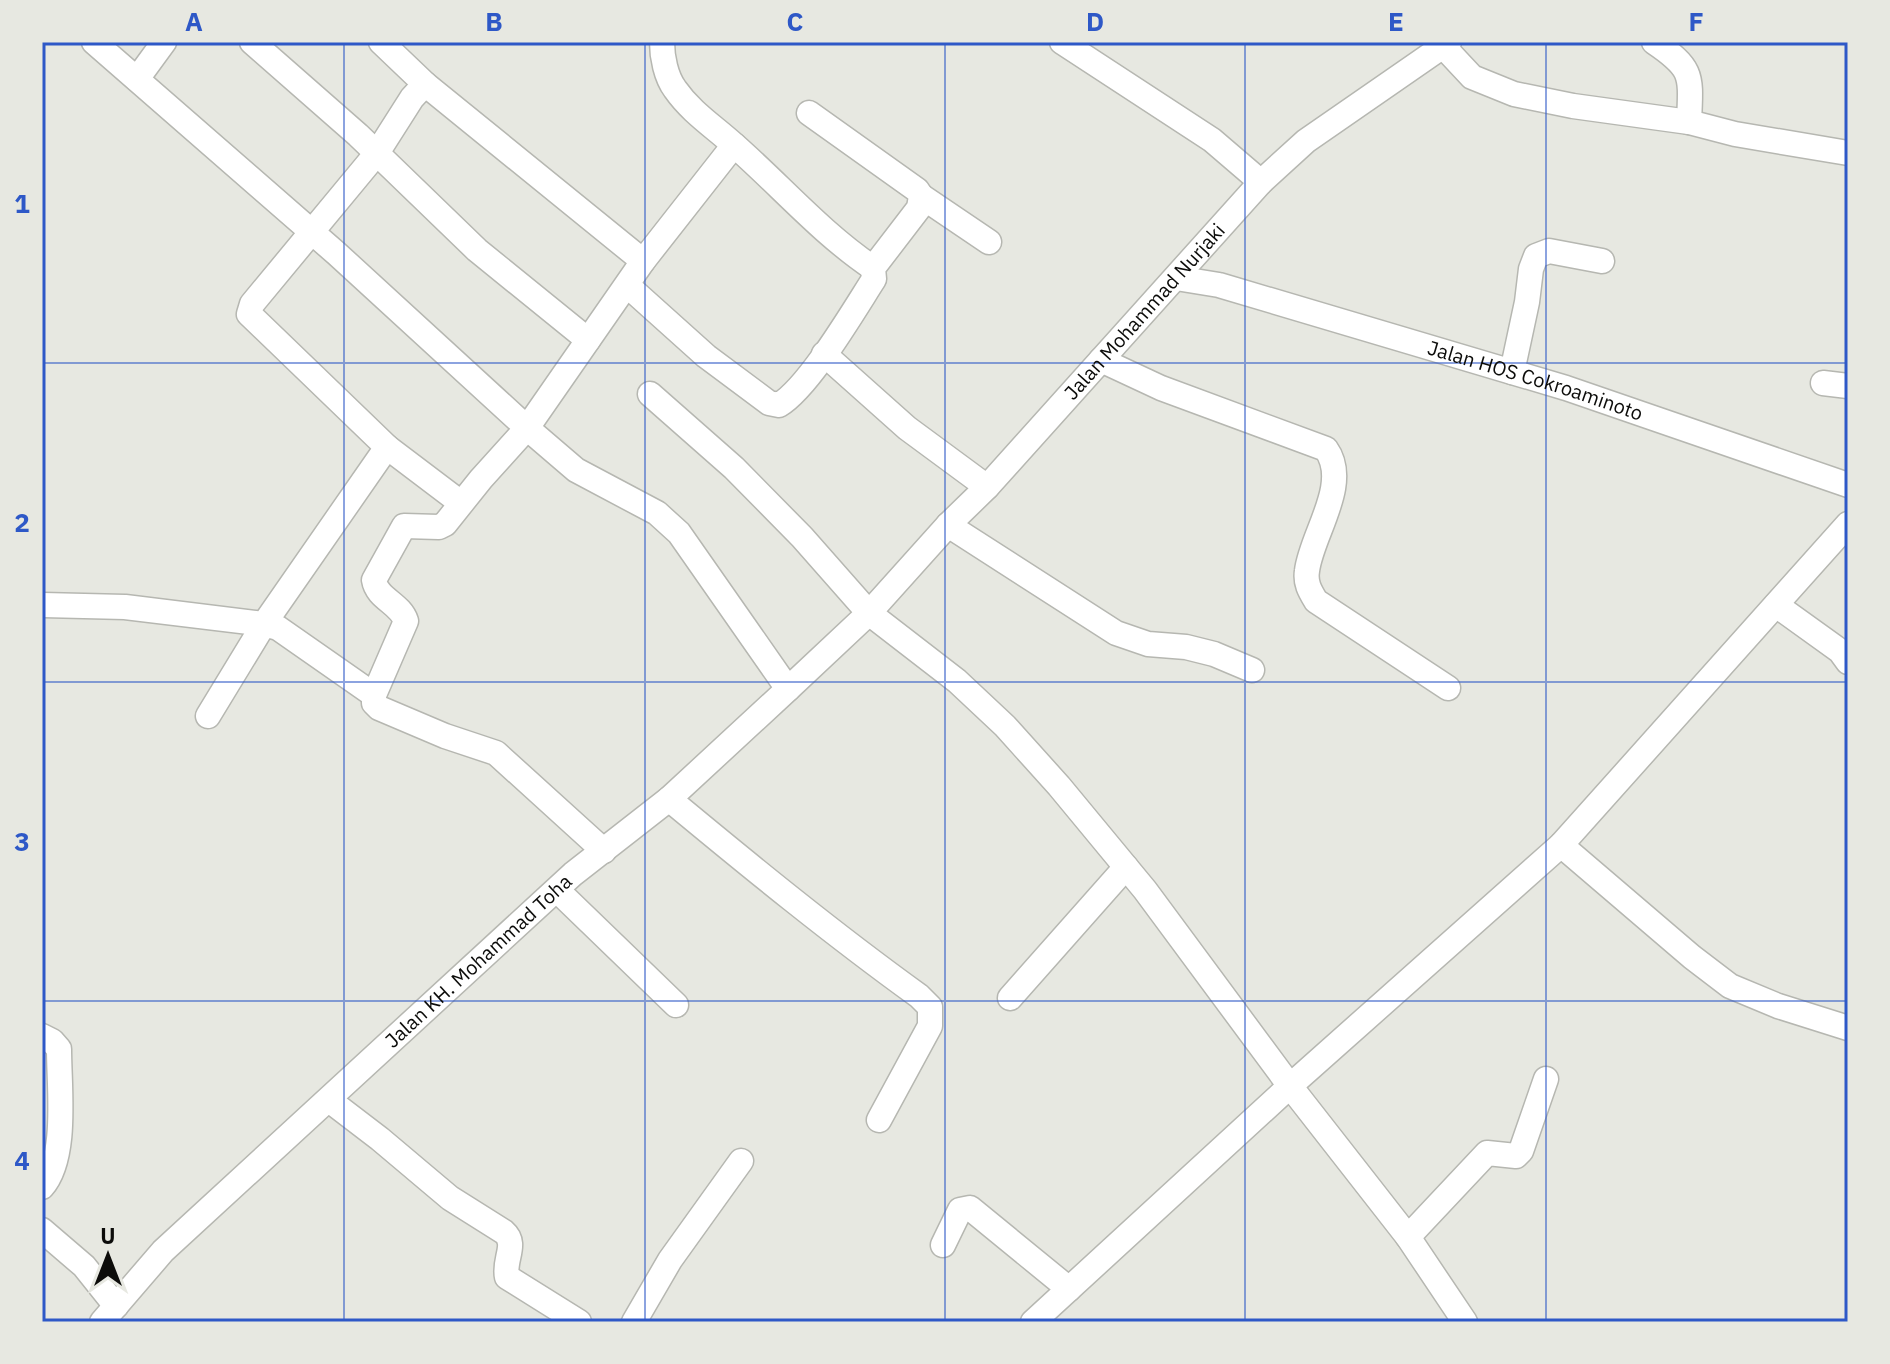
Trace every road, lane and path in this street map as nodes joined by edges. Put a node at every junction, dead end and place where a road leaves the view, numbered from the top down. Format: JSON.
{"nodes":[{"id":1,"x":94,"y":42,"type":"edge"},
{"id":2,"x":164,"y":42,"type":"edge"},
{"id":3,"x":252,"y":42,"type":"edge"},
{"id":4,"x":381,"y":42,"type":"edge"},
{"id":5,"x":662,"y":42,"type":"edge"},
{"id":6,"x":1062,"y":42,"type":"edge"},
{"id":7,"x":1654,"y":42,"type":"edge"},
{"id":8,"x":1446,"y":44,"type":"edge"},
{"id":9,"x":137,"y":79,"type":"junction"},
{"id":10,"x":425,"y":84,"type":"junction"},
{"id":11,"x":809,"y":113,"type":"dead end"},
{"id":12,"x":1689,"y":122,"type":"junction"},
{"id":13,"x":734,"y":145,"type":"junction"},
{"id":14,"x":377,"y":153,"type":"junction"},
{"id":15,"x":1848,"y":153,"type":"edge"},
{"id":16,"x":1261,"y":182,"type":"junction"},
{"id":17,"x":921,"y":196,"type":"junction"},
{"id":18,"x":310,"y":232,"type":"junction"},
{"id":19,"x":989,"y":242,"type":"dead end"},
{"id":20,"x":1201,"y":251,"type":"junction"},
{"id":21,"x":643,"y":261,"type":"junction"},
{"id":22,"x":1602,"y":261,"type":"dead end"},
{"id":23,"x":873,"y":268,"type":"junction"},
{"id":24,"x":1176,"y":278,"type":"junction"},
{"id":25,"x":1219,"y":285,"type":"junction"},
{"id":26,"x":628,"y":286,"type":"junction"},
{"id":27,"x":588,"y":340,"type":"junction"},
{"id":28,"x":824,"y":354,"type":"junction"},
{"id":29,"x":1101,"y":360,"type":"junction"},
{"id":30,"x":1512,"y":372,"type":"junction"},
{"id":31,"x":1823,"y":383,"type":"dead end"},
{"id":32,"x":1848,"y":386,"type":"edge"},
{"id":33,"x":650,"y":394,"type":"dead end"},
{"id":34,"x":527,"y":428,"type":"junction"},
{"id":35,"x":387,"y":447,"type":"junction"},
{"id":36,"x":1848,"y":485,"type":"edge"},
{"id":37,"x":987,"y":487,"type":"junction"},
{"id":38,"x":454,"y":513,"type":"junction"},
{"id":39,"x":1848,"y":524,"type":"edge"},
{"id":40,"x":948,"y":525,"type":"junction"},
{"id":41,"x":43,"y":605,"type":"edge"},
{"id":42,"x":1776,"y":605,"type":"junction"},
{"id":43,"x":869,"y":613,"type":"junction"},
{"id":44,"x":270,"y":626,"type":"junction"},
{"id":45,"x":1848,"y":662,"type":"edge"},
{"id":46,"x":1252,"y":670,"type":"dead end"},
{"id":47,"x":1448,"y":688,"type":"dead end"},
{"id":48,"x":788,"y":689,"type":"junction"},
{"id":49,"x":374,"y":695,"type":"junction"},
{"id":50,"x":208,"y":716,"type":"dead end"},
{"id":51,"x":669,"y":799,"type":"junction"},
{"id":52,"x":1561,"y":845,"type":"junction"},
{"id":53,"x":604,"y":851,"type":"junction"},
{"id":54,"x":1126,"y":867,"type":"junction"},
{"id":55,"x":557,"y":890,"type":"junction"},
{"id":56,"x":1010,"y":998,"type":"dead end"},
{"id":57,"x":676,"y":1005,"type":"dead end"},
{"id":58,"x":1848,"y":1028,"type":"edge"},
{"id":59,"x":42,"y":1036,"type":"edge"},
{"id":60,"x":1546,"y":1079,"type":"dead end"},
{"id":61,"x":1290,"y":1086,"type":"junction"},
{"id":62,"x":329,"y":1100,"type":"junction"},
{"id":63,"x":879,"y":1120,"type":"dead end"},
{"id":64,"x":741,"y":1161,"type":"dead end"},
{"id":65,"x":42,"y":1187,"type":"edge"},
{"id":66,"x":42,"y":1230,"type":"edge"},
{"id":67,"x":1408,"y":1237,"type":"junction"},
{"id":68,"x":943,"y":1245,"type":"dead end"},
{"id":69,"x":1069,"y":1289,"type":"junction"},
{"id":70,"x":109,"y":1314,"type":"edge"},
{"id":71,"x":579,"y":1322,"type":"edge"},
{"id":72,"x":634,"y":1322,"type":"edge"},
{"id":73,"x":1033,"y":1322,"type":"edge"},
{"id":74,"x":1465,"y":1322,"type":"edge"}],
"edges":[{"from":1,"to":9,"type":"street"},
{"from":2,"to":9,"type":"street"},
{"from":3,"to":14,"type":"street"},
{"from":4,"to":10,"type":"street"},
{"from":5,"to":13,"type":"street"},
{"from":6,"to":16,"type":"street"},
{"from":7,"to":12,"type":"street"},
{"from":8,"to":12,"type":"street"},
{"from":8,"to":16,"type":"street","name":"Jalan Mohammad Nurjaki"},
{"from":9,"to":18,"type":"street"},
{"from":10,"to":14,"type":"street"},
{"from":10,"to":21,"type":"street"},
{"from":11,"to":17,"type":"street"},
{"from":12,"to":15,"type":"street"},
{"from":13,"to":21,"type":"street"},
{"from":13,"to":23,"type":"street"},
{"from":14,"to":18,"type":"street"},
{"from":14,"to":27,"type":"street"},
{"from":16,"to":20,"type":"street","name":"Jalan Mohammad Nurjaki"},
{"from":17,"to":19,"type":"street"},
{"from":17,"to":23,"type":"street"},
{"from":18,"to":34,"type":"street"},
{"from":18,"to":35,"type":"street"},
{"from":20,"to":24,"type":"street","name":"Jalan Mohammad Nurjaki"},
{"from":20,"to":25,"type":"street"},
{"from":21,"to":26,"type":"street"},
{"from":22,"to":30,"type":"street"},
{"from":23,"to":28,"type":"street"},
{"from":24,"to":25,"type":"street","name":"Jalan HOS Cokroaminoto"},
{"from":24,"to":29,"type":"street","name":"Jalan Mohammad Nurjaki"},
{"from":25,"to":30,"type":"street","name":"Jalan HOS Cokroaminoto"},
{"from":26,"to":27,"type":"street"},
{"from":26,"to":28,"type":"street"},
{"from":27,"to":34,"type":"street"},
{"from":28,"to":37,"type":"street"},
{"from":29,"to":37,"type":"street","name":"Jalan Mohammad Nurjaki"},
{"from":29,"to":47,"type":"street"},
{"from":30,"to":36,"type":"street","name":"Jalan HOS Cokroaminoto"},
{"from":31,"to":32,"type":"street"},
{"from":33,"to":43,"type":"street"},
{"from":34,"to":38,"type":"street"},
{"from":34,"to":48,"type":"street"},
{"from":35,"to":38,"type":"street"},
{"from":35,"to":44,"type":"street"},
{"from":37,"to":40,"type":"street","name":"Jalan Mohammad Nurjaki"},
{"from":38,"to":49,"type":"street"},
{"from":39,"to":42,"type":"street"},
{"from":40,"to":43,"type":"street","name":"Jalan Mohammad Nurjaki"},
{"from":40,"to":46,"type":"street"},
{"from":41,"to":44,"type":"street"},
{"from":42,"to":45,"type":"street"},
{"from":42,"to":52,"type":"street"},
{"from":43,"to":48,"type":"street","name":"Jalan KH. Mohammad Toha"},
{"from":43,"to":54,"type":"street"},
{"from":44,"to":49,"type":"street"},
{"from":44,"to":50,"type":"street"},
{"from":48,"to":51,"type":"street","name":"Jalan KH. Mohammad Toha"},
{"from":49,"to":53,"type":"street"},
{"from":51,"to":53,"type":"street","name":"Jalan KH. Mohammad Toha"},
{"from":51,"to":63,"type":"street"},
{"from":52,"to":58,"type":"street"},
{"from":52,"to":61,"type":"street"},
{"from":53,"to":55,"type":"street","name":"Jalan KH. Mohammad Toha"},
{"from":54,"to":56,"type":"street"},
{"from":54,"to":61,"type":"street"},
{"from":55,"to":57,"type":"street"},
{"from":55,"to":62,"type":"street","name":"Jalan KH. Mohammad Toha"},
{"from":59,"to":65,"type":"street"},
{"from":60,"to":67,"type":"street"},
{"from":61,"to":67,"type":"street"},
{"from":61,"to":69,"type":"street"},
{"from":62,"to":70,"type":"street","name":"Jalan KH. Mohammad Toha"},
{"from":62,"to":71,"type":"street"},
{"from":64,"to":72,"type":"street"},
{"from":66,"to":70,"type":"street"},
{"from":67,"to":74,"type":"street"},
{"from":68,"to":69,"type":"street"},
{"from":69,"to":73,"type":"street"}]}
